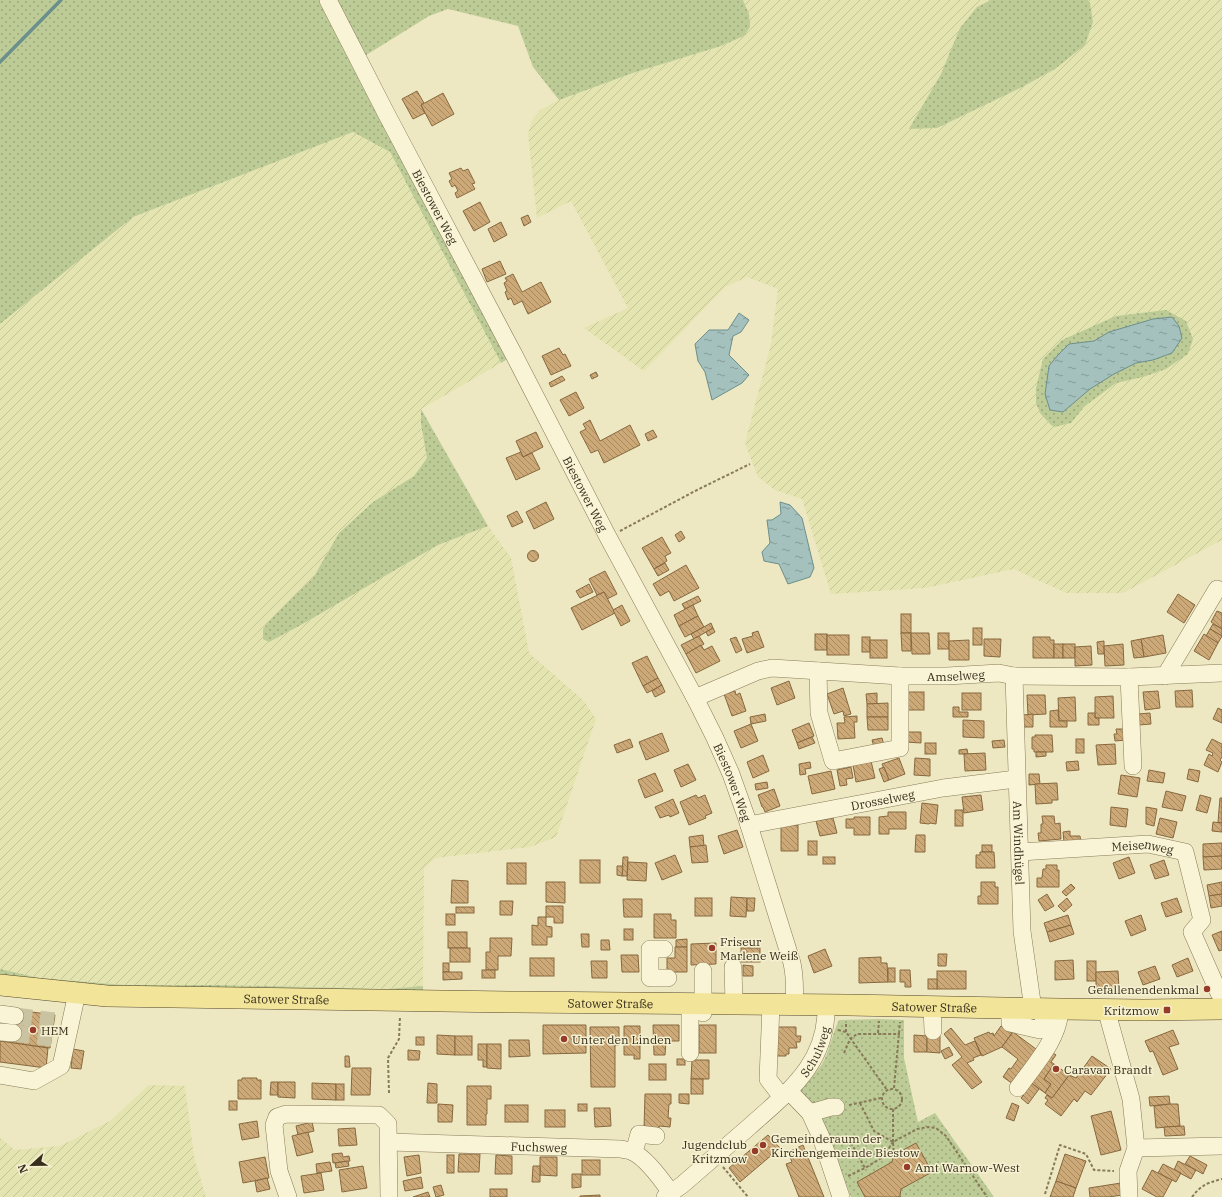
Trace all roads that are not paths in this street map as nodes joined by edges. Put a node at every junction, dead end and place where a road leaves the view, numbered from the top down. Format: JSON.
{"nodes":[{"id":1,"x":328,"y":0,"type":"edge"},
{"id":2,"x":1217,"y":589,"type":"dead end"},
{"id":3,"x":818,"y":671,"type":"junction"},
{"id":4,"x":1222,"y":673,"type":"edge"},
{"id":5,"x":900,"y":676,"type":"junction"},
{"id":6,"x":1014,"y":676,"type":"junction"},
{"id":7,"x":1130,"y":676,"type":"junction"},
{"id":8,"x":1164,"y":676,"type":"junction"},
{"id":9,"x":695,"y":698,"type":"junction"},
{"id":10,"x":1133,"y":766,"type":"dead end"},
{"id":11,"x":1016,"y":779,"type":"junction"},
{"id":12,"x":750,"y":825,"type":"junction"},
{"id":13,"x":1020,"y":852,"type":"junction"},
{"id":14,"x":664,"y":949,"type":"dead end"},
{"id":15,"x":733,"y":967,"type":"dead end"},
{"id":16,"x":703,"y":971,"type":"dead end"},
{"id":17,"x":650,"y":978,"type":"junction"},
{"id":18,"x":668,"y":978,"type":"dead end"},
{"id":19,"x":0,"y":985,"type":"edge"},
{"id":20,"x":77,"y":994,"type":"junction"},
{"id":21,"x":1217,"y":1000,"type":"edge"},
{"id":22,"x":650,"y":1004,"type":"junction"},
{"id":23,"x":734,"y":1004,"type":"junction"},
{"id":24,"x":770,"y":1005,"type":"junction"},
{"id":25,"x":794,"y":1005,"type":"junction"},
{"id":26,"x":826,"y":1005,"type":"junction"},
{"id":27,"x":699,"y":1007,"type":"junction"},
{"id":28,"x":932,"y":1008,"type":"junction"},
{"id":29,"x":1046,"y":1009,"type":"junction"},
{"id":30,"x":1106,"y":1009,"type":"junction"},
{"id":31,"x":933,"y":1031,"type":"dead end"},
{"id":32,"x":690,"y":1053,"type":"dead end"},
{"id":33,"x":0,"y":1075,"type":"edge"},
{"id":34,"x":1018,"y":1088,"type":"dead end"},
{"id":35,"x":786,"y":1094,"type":"junction"},
{"id":36,"x":833,"y":1104,"type":"road end"},
{"id":37,"x":810,"y":1114,"type":"junction"},
{"id":38,"x":656,"y":1136,"type":"dead end"},
{"id":39,"x":389,"y":1142,"type":"junction"},
{"id":40,"x":1222,"y":1146,"type":"edge"},
{"id":41,"x":1136,"y":1148,"type":"junction"},
{"id":42,"x":633,"y":1152,"type":"junction"},
{"id":43,"x":668,"y":1195,"type":"edge"},
{"id":44,"x":288,"y":1197,"type":"edge"},
{"id":45,"x":389,"y":1197,"type":"edge"},
{"id":46,"x":841,"y":1197,"type":"edge"},
{"id":47,"x":1129,"y":1197,"type":"edge"}],
"edges":[{"from":1,"to":9,"type":"street","name":"Biestower Weg"},
{"from":2,"to":8,"type":"street"},
{"from":3,"to":5,"type":"street","name":"Amselweg"},
{"from":3,"to":5,"type":"street"},
{"from":3,"to":9,"type":"street","name":"Amselweg"},
{"from":4,"to":8,"type":"street","name":"Amselweg"},
{"from":5,"to":6,"type":"street","name":"Amselweg"},
{"from":6,"to":7,"type":"street","name":"Amselweg"},
{"from":6,"to":11,"type":"street","name":"Am Windhügel"},
{"from":7,"to":8,"type":"street","name":"Amselweg"},
{"from":7,"to":10,"type":"street"},
{"from":9,"to":12,"type":"street","name":"Biestower Weg"},
{"from":11,"to":12,"type":"street","name":"Drosselweg"},
{"from":11,"to":13,"type":"street","name":"Am Windhügel"},
{"from":12,"to":25,"type":"street","name":"Biestower Weg"},
{"from":13,"to":21,"type":"street","name":"Meisenweg"},
{"from":13,"to":29,"type":"street","name":"Am Windhügel"},
{"from":14,"to":17,"type":"street"},
{"from":15,"to":23,"type":"street"},
{"from":16,"to":27,"type":"street"},
{"from":17,"to":18,"type":"street"},
{"from":17,"to":22,"type":"street"},
{"from":19,"to":20,"type":"main road","name":"Satower Straße"},
{"from":20,"to":22,"type":"main road","name":"Satower Straße"},
{"from":20,"to":33,"type":"street"},
{"from":21,"to":30,"type":"main road","name":"Satower Straße"},
{"from":22,"to":27,"type":"main road","name":"Satower Straße"},
{"from":23,"to":24,"type":"main road","name":"Satower Straße"},
{"from":23,"to":27,"type":"main road","name":"Satower Straße"},
{"from":24,"to":25,"type":"main road","name":"Satower Straße"},
{"from":24,"to":35,"type":"street"},
{"from":25,"to":26,"type":"main road","name":"Satower Straße"},
{"from":26,"to":28,"type":"main road","name":"Satower Straße"},
{"from":26,"to":35,"type":"street","name":"Schulweg"},
{"from":27,"to":32,"type":"street"},
{"from":28,"to":29,"type":"main road","name":"Satower Straße"},
{"from":28,"to":31,"type":"street"},
{"from":29,"to":30,"type":"main road","name":"Satower Straße"},
{"from":29,"to":34,"type":"street"},
{"from":30,"to":41,"type":"street"},
{"from":35,"to":37,"type":"street"},
{"from":35,"to":43,"type":"street","name":"Schulweg"},
{"from":36,"to":37,"type":"street"},
{"from":37,"to":46,"type":"street"},
{"from":38,"to":42,"type":"street"},
{"from":39,"to":42,"type":"street","name":"Fuchsweg"},
{"from":39,"to":44,"type":"street"},
{"from":39,"to":45,"type":"street"},
{"from":40,"to":41,"type":"street"},
{"from":41,"to":47,"type":"street"},
{"from":42,"to":43,"type":"street"}]}
